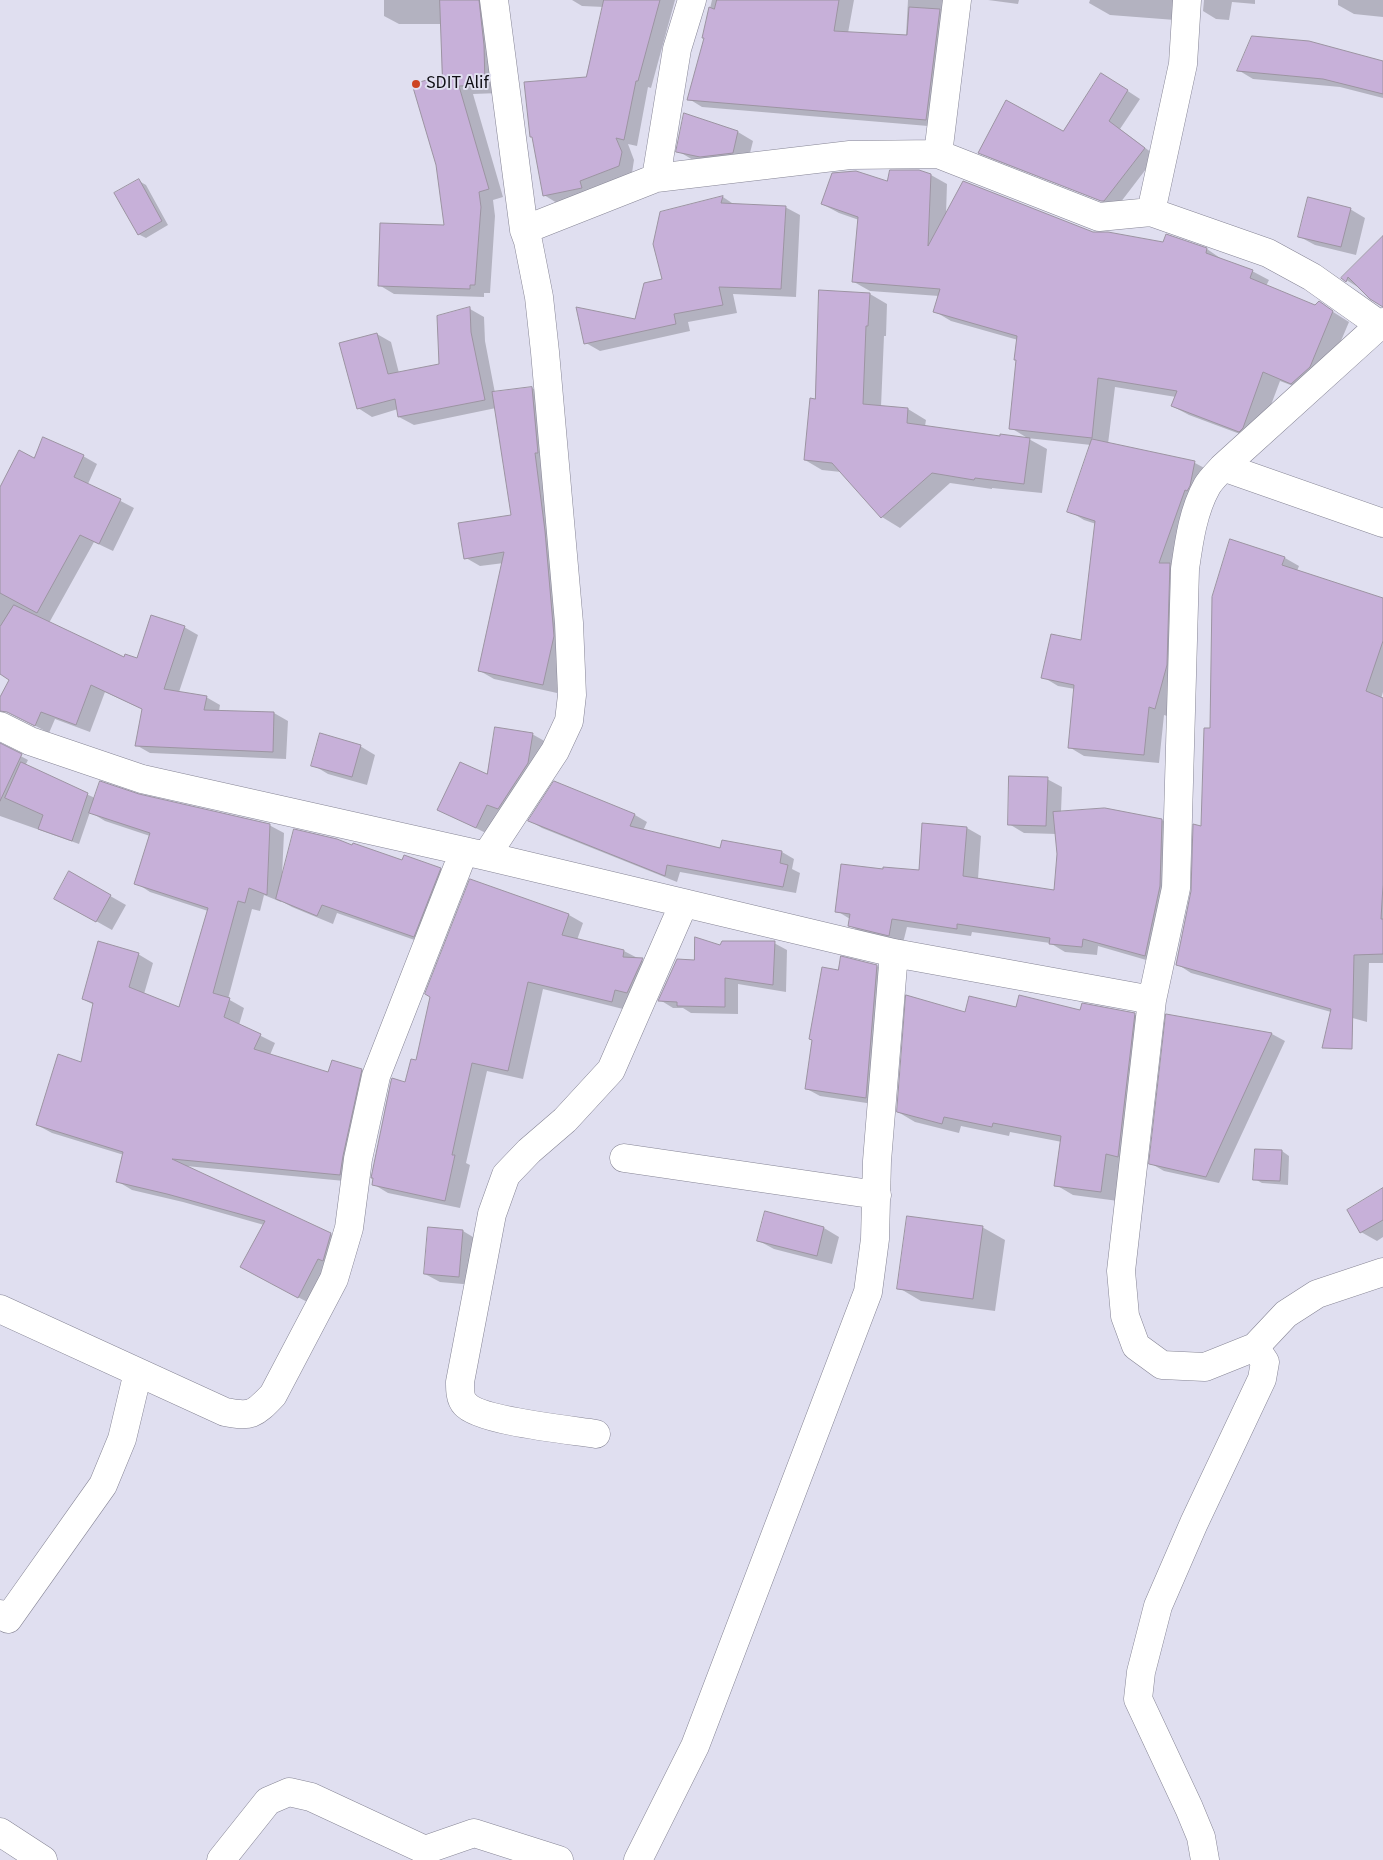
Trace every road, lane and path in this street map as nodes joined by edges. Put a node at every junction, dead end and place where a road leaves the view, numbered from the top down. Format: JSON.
{"nodes":[{"id":1,"x":494,"y":0,"type":"edge"},
{"id":2,"x":692,"y":0,"type":"edge"},
{"id":3,"x":957,"y":0,"type":"edge"},
{"id":4,"x":1188,"y":0,"type":"edge"},
{"id":5,"x":938,"y":154,"type":"junction"},
{"id":6,"x":656,"y":178,"type":"junction"},
{"id":7,"x":1151,"y":212,"type":"junction"},
{"id":8,"x":524,"y":230,"type":"junction"},
{"id":9,"x":1381,"y":323,"type":"edge"},
{"id":10,"x":1222,"y":467,"type":"junction"},
{"id":11,"x":1383,"y":522,"type":"edge"},
{"id":12,"x":0,"y":726,"type":"edge"},
{"id":13,"x":476,"y":853,"type":"junction"},
{"id":14,"x":684,"y":903,"type":"junction"},
{"id":15,"x":894,"y":953,"type":"junction"},
{"id":16,"x":1152,"y":1000,"type":"junction"},
{"id":17,"x":624,"y":1158,"type":"dead end"},
{"id":18,"x":877,"y":1195,"type":"junction"},
{"id":19,"x":1383,"y":1272,"type":"edge"},
{"id":20,"x":0,"y":1309,"type":"edge"},
{"id":21,"x":1255,"y":1347,"type":"junction"},
{"id":22,"x":138,"y":1372,"type":"junction"},
{"id":23,"x":596,"y":1434,"type":"dead end"},
{"id":24,"x":0,"y":1614,"type":"edge"},
{"id":25,"x":0,"y":1832,"type":"edge"},
{"id":26,"x":43,"y":1860,"type":"edge"},
{"id":27,"x":221,"y":1860,"type":"edge"},
{"id":28,"x":559,"y":1860,"type":"edge"},
{"id":29,"x":638,"y":1860,"type":"edge"},
{"id":30,"x":1205,"y":1860,"type":"edge"}],
"edges":[{"from":1,"to":8,"type":"street"},
{"from":2,"to":6,"type":"street"},
{"from":3,"to":5,"type":"street"},
{"from":4,"to":7,"type":"street"},
{"from":5,"to":6,"type":"street"},
{"from":5,"to":7,"type":"street"},
{"from":6,"to":8,"type":"street"},
{"from":7,"to":9,"type":"street"},
{"from":8,"to":13,"type":"street"},
{"from":9,"to":10,"type":"street"},
{"from":10,"to":11,"type":"street"},
{"from":10,"to":16,"type":"street"},
{"from":12,"to":13,"type":"street"},
{"from":13,"to":14,"type":"street"},
{"from":13,"to":22,"type":"street"},
{"from":14,"to":15,"type":"street"},
{"from":14,"to":23,"type":"street"},
{"from":15,"to":16,"type":"street"},
{"from":15,"to":18,"type":"street"},
{"from":16,"to":21,"type":"street"},
{"from":17,"to":18,"type":"street"},
{"from":18,"to":29,"type":"street"},
{"from":19,"to":21,"type":"street"},
{"from":20,"to":22,"type":"street"},
{"from":21,"to":30,"type":"street"},
{"from":22,"to":24,"type":"street"},
{"from":25,"to":26,"type":"street"},
{"from":27,"to":28,"type":"street"}]}
